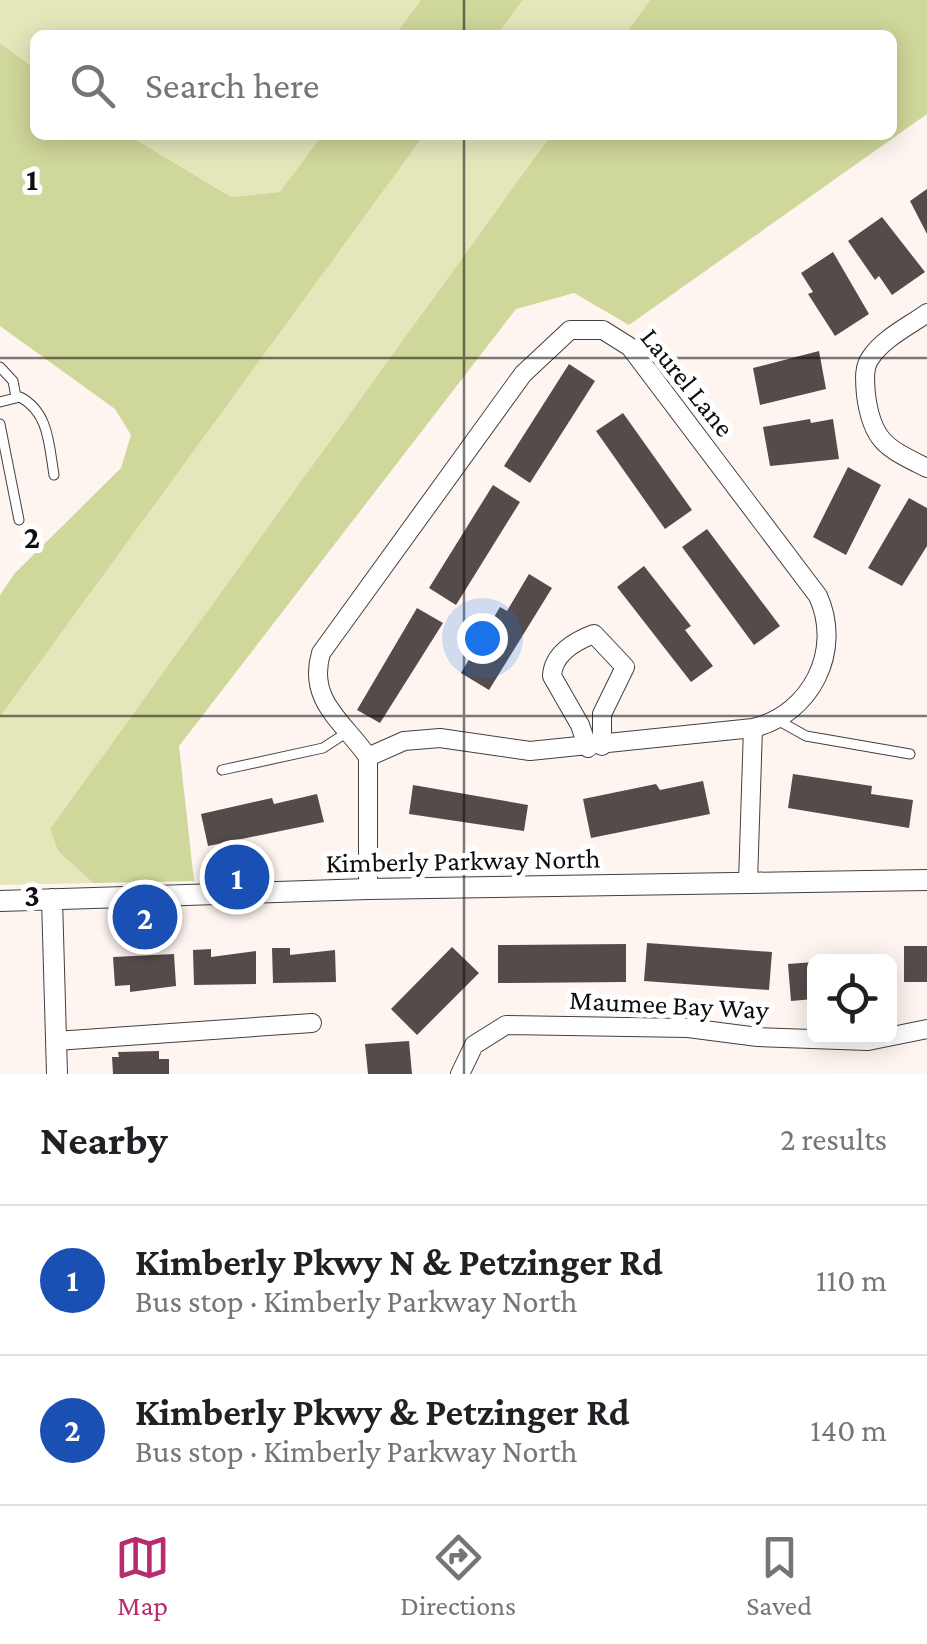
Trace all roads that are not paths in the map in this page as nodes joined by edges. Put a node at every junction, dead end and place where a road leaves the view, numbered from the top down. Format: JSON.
{"nodes":[{"id":1,"x":927,"y":313,"type":"edge"},
{"id":2,"x":0,"y":367,"type":"edge"},
{"id":3,"x":16,"y":398,"type":"junction"},
{"id":4,"x":0,"y":402,"type":"edge"},
{"id":5,"x":0,"y":424,"type":"edge"},
{"id":6,"x":927,"y":468,"type":"edge"},
{"id":7,"x":54,"y":476,"type":"dead end"},
{"id":8,"x":20,"y":520,"type":"dead end"},
{"id":9,"x":782,"y":722,"type":"junction"},
{"id":10,"x":753,"y":728,"type":"junction"},
{"id":11,"x":346,"y":733,"type":"junction"},
{"id":12,"x":595,"y":747,"type":"junction"},
{"id":13,"x":910,"y":754,"type":"dead end"},
{"id":14,"x":368,"y":757,"type":"junction"},
{"id":15,"x":222,"y":770,"type":"dead end"},
{"id":16,"x":927,"y":880,"type":"edge"},
{"id":17,"x":748,"y":882,"type":"junction"},
{"id":18,"x":368,"y":889,"type":"junction"},
{"id":19,"x":52,"y":899,"type":"junction"},
{"id":20,"x":0,"y":901,"type":"edge"},
{"id":21,"x":312,"y":1023,"type":"dead end"},
{"id":22,"x":927,"y":1029,"type":"edge"},
{"id":23,"x":56,"y":1042,"type":"junction"},
{"id":24,"x":461,"y":1069,"type":"edge"},
{"id":25,"x":57,"y":1074,"type":"edge"}],
"edges":[{"from":1,"to":6,"type":"street"},
{"from":2,"to":3,"type":"lane"},
{"from":3,"to":4,"type":"lane"},
{"from":3,"to":7,"type":"lane"},
{"from":5,"to":8,"type":"lane"},
{"from":9,"to":10,"type":"street"},
{"from":9,"to":11,"type":"street","name":"Laurel Lane"},
{"from":9,"to":13,"type":"lane"},
{"from":10,"to":12,"type":"street"},
{"from":10,"to":17,"type":"street"},
{"from":11,"to":14,"type":"street","name":"Laurel Lane"},
{"from":11,"to":15,"type":"lane"},
{"from":12,"to":12,"type":"street"},
{"from":12,"to":14,"type":"street"},
{"from":14,"to":18,"type":"street"},
{"from":16,"to":17,"type":"street","name":"Kimberly Parkway North"},
{"from":17,"to":18,"type":"street","name":"Kimberly Parkway North"},
{"from":18,"to":19,"type":"street","name":"Kimberly Parkway North"},
{"from":19,"to":20,"type":"street","name":"Kimberly Parkway North"},
{"from":19,"to":23,"type":"street"},
{"from":21,"to":23,"type":"street"},
{"from":22,"to":24,"type":"street","name":"Maumee Bay Way"},
{"from":23,"to":25,"type":"street"}]}
